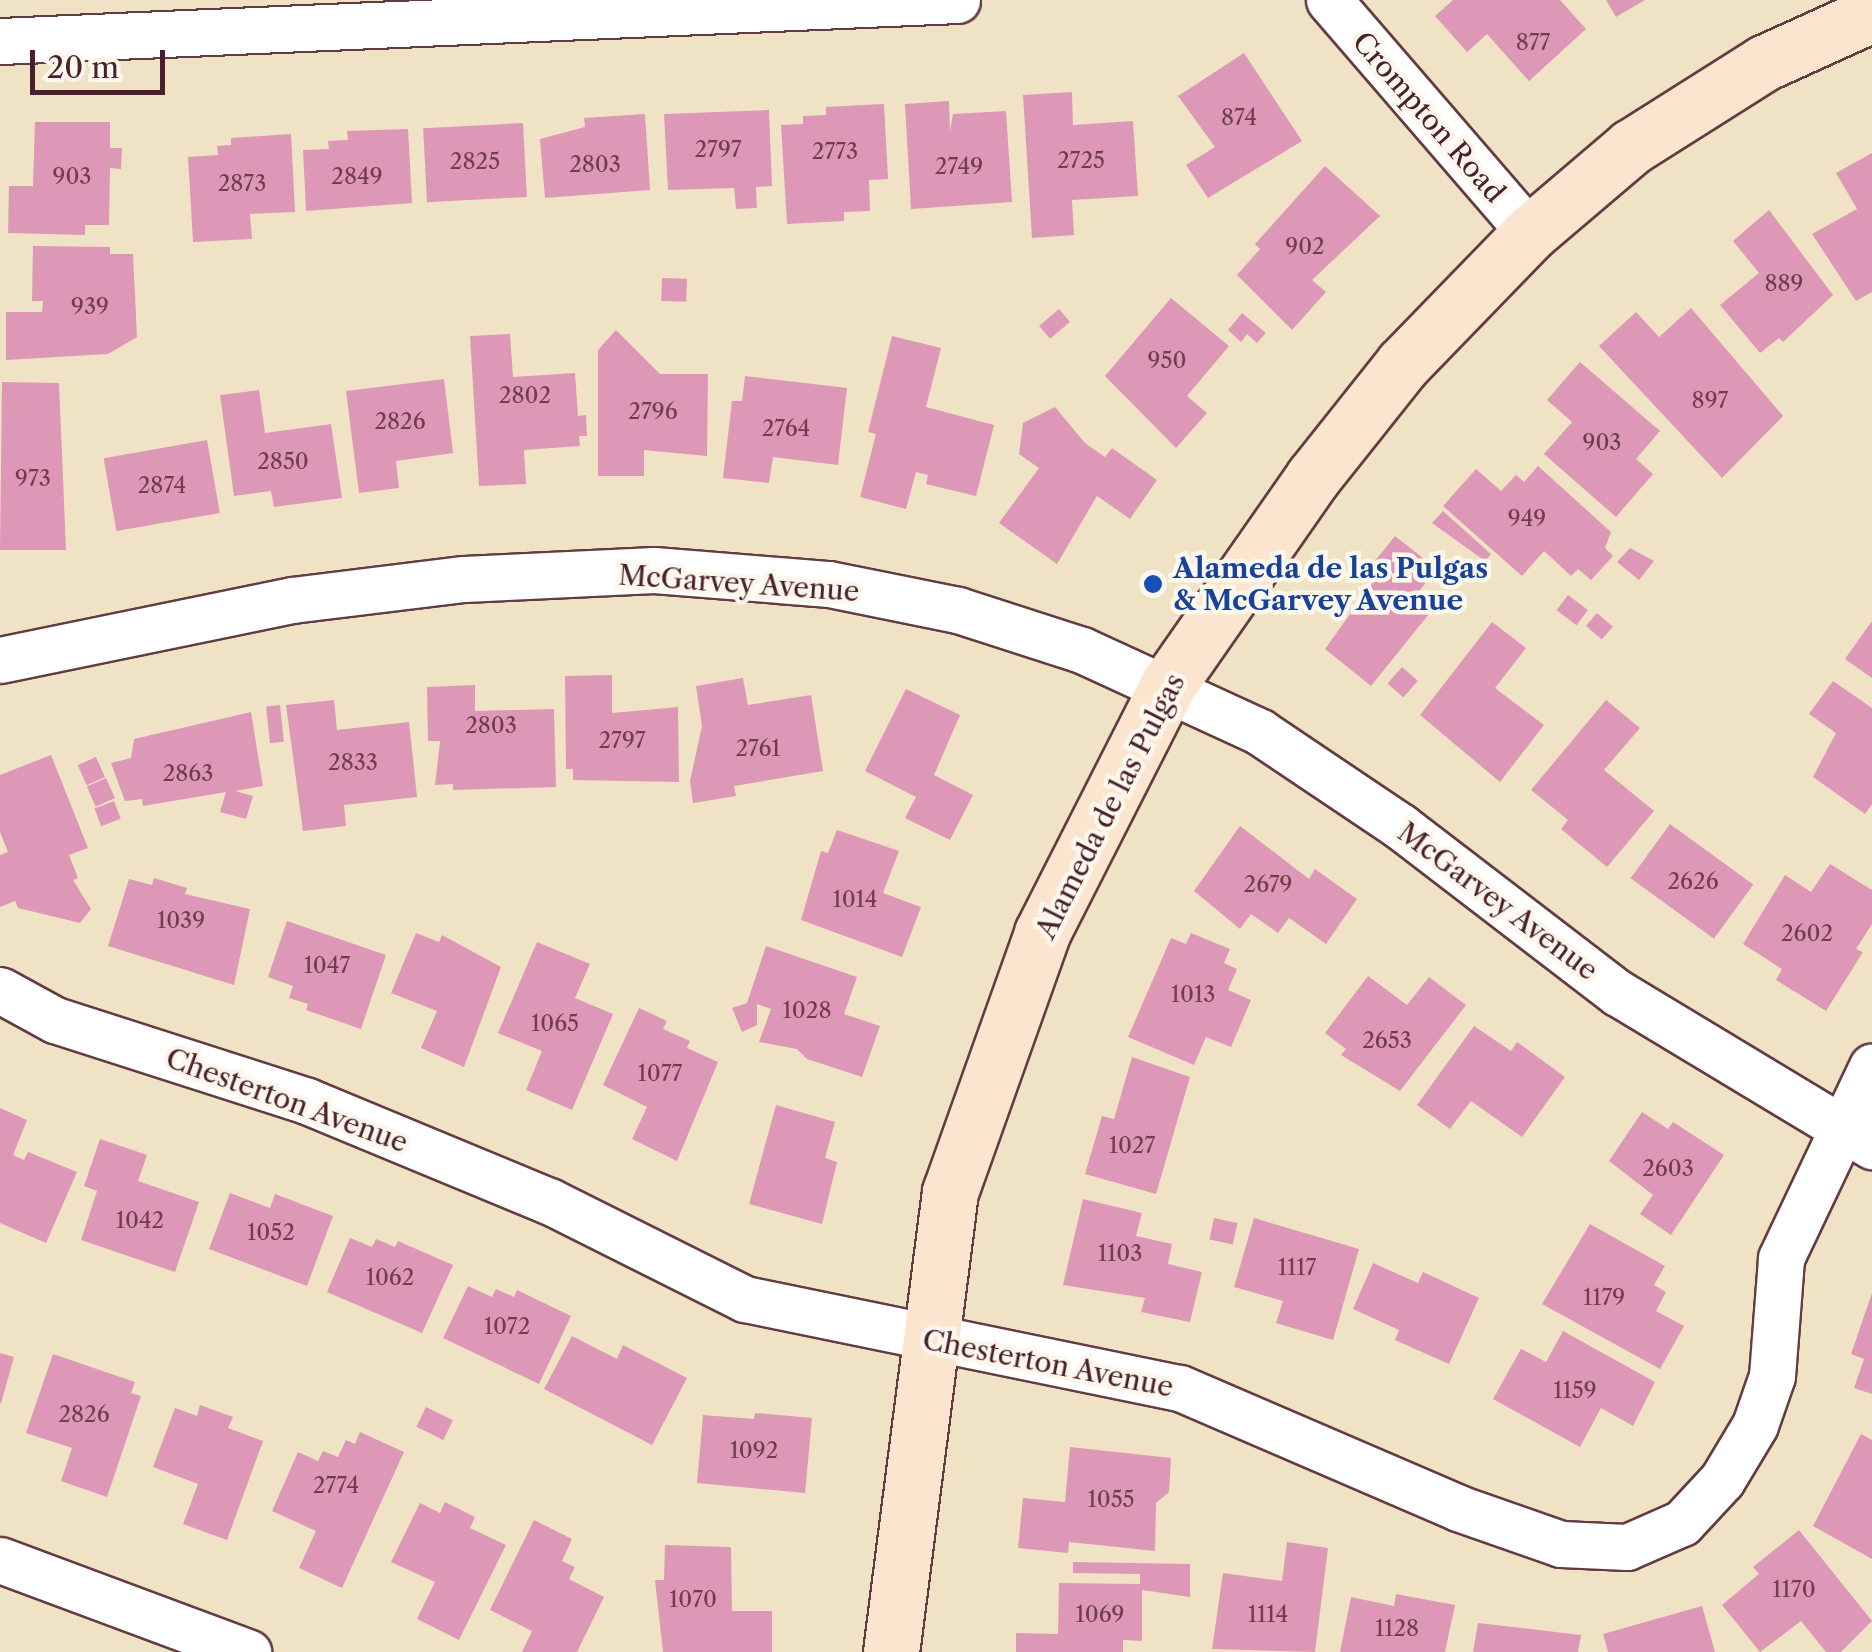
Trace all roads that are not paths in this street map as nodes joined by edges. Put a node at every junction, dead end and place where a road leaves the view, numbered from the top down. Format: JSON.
{"nodes":[{"id":1,"x":957,"y":0,"type":"edge"},
{"id":2,"x":1329,"y":0,"type":"edge"},
{"id":3,"x":1872,"y":14,"type":"edge"},
{"id":4,"x":0,"y":41,"type":"edge"},
{"id":5,"x":1530,"y":233,"type":"junction"},
{"id":6,"x":0,"y":660,"type":"edge"},
{"id":7,"x":1168,"y":685,"type":"junction"},
{"id":8,"x":0,"y":990,"type":"edge"},
{"id":9,"x":1872,"y":1066,"type":"edge"},
{"id":10,"x":1855,"y":1138,"type":"edge"},
{"id":11,"x":927,"y":1338,"type":"junction"},
{"id":12,"x":0,"y":1560,"type":"edge"},
{"id":13,"x":248,"y":1652,"type":"edge"},
{"id":14,"x":891,"y":1652,"type":"edge"}],
"edges":[{"from":1,"to":4,"type":"street"},
{"from":2,"to":5,"type":"street","name":"Crompton Road"},
{"from":3,"to":5,"type":"main road","name":"Alameda de las Pulgas"},
{"from":5,"to":7,"type":"main road","name":"Alameda de las Pulgas"},
{"from":6,"to":7,"type":"street","name":"McGarvey Avenue"},
{"from":7,"to":10,"type":"street","name":"McGarvey Avenue"},
{"from":7,"to":11,"type":"main road","name":"Alameda de las Pulgas"},
{"from":8,"to":11,"type":"street","name":"Chesterton Avenue"},
{"from":9,"to":10,"type":"street","name":"Chesterton Avenue"},
{"from":10,"to":11,"type":"street","name":"Chesterton Avenue"},
{"from":11,"to":14,"type":"main road","name":"Alameda de las Pulgas"},
{"from":12,"to":13,"type":"street"}]}
